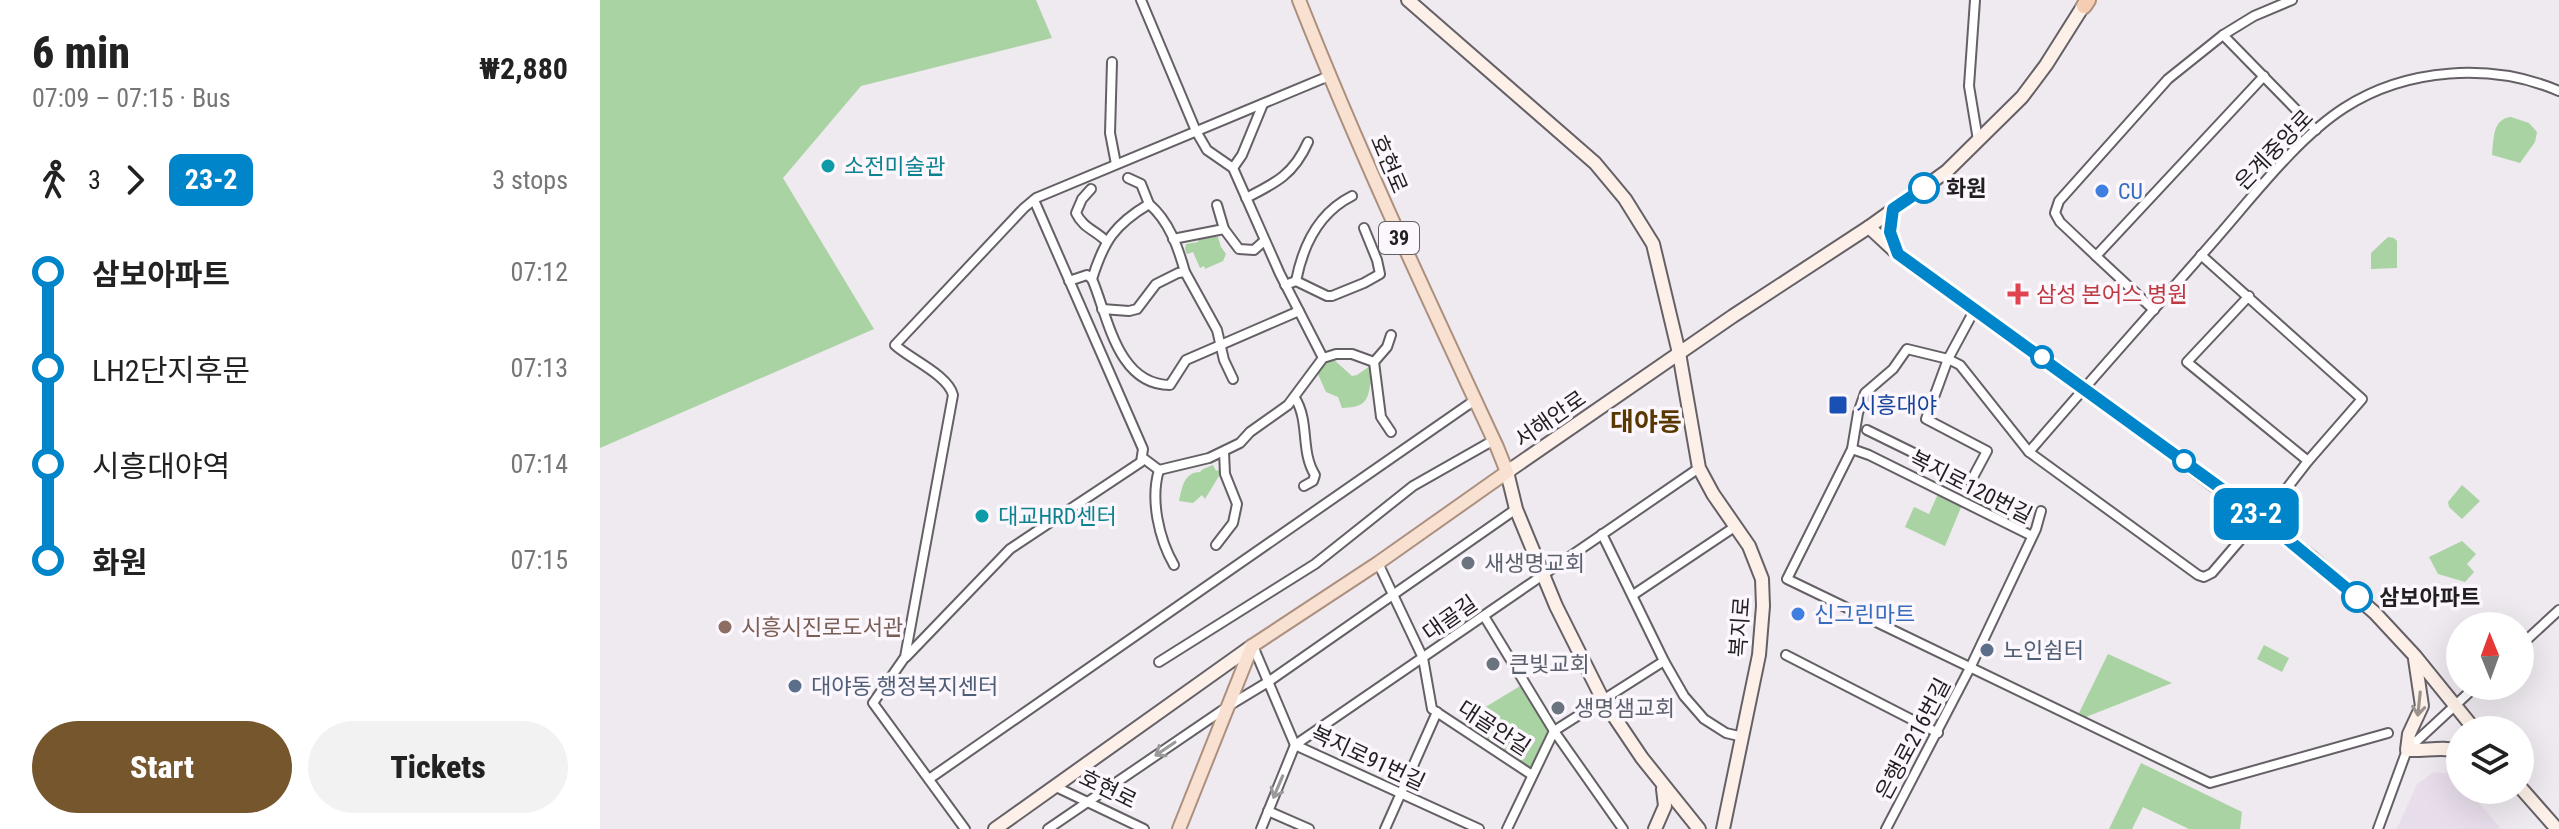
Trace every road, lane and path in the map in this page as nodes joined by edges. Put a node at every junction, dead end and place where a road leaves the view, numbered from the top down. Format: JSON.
{"nodes":[{"id":1,"x":1141,"y":0,"type":"edge"},
{"id":2,"x":1299,"y":0,"type":"edge"},
{"id":3,"x":1408,"y":0,"type":"edge"},
{"id":4,"x":1975,"y":0,"type":"edge"},
{"id":5,"x":2292,"y":0,"type":"edge"},
{"id":6,"x":2086,"y":1,"type":"edge"},
{"id":7,"x":2223,"y":35,"type":"junction"},
{"id":8,"x":1112,"y":62,"type":"dead end"},
{"id":9,"x":1329,"y":76,"type":"junction"},
{"id":10,"x":2264,"y":76,"type":"junction"},
{"id":11,"x":2559,"y":91,"type":"edge"},
{"id":12,"x":1263,"y":104,"type":"junction"},
{"id":13,"x":2316,"y":130,"type":"junction"},
{"id":14,"x":1196,"y":131,"type":"junction"},
{"id":15,"x":1978,"y":140,"type":"junction"},
{"id":16,"x":1308,"y":142,"type":"dead end"},
{"id":17,"x":1116,"y":164,"type":"junction"},
{"id":18,"x":1233,"y":168,"type":"junction"},
{"id":19,"x":1128,"y":178,"type":"dead end"},
{"id":20,"x":1091,"y":189,"type":"dead end"},
{"id":21,"x":1352,"y":196,"type":"dead end"},
{"id":22,"x":1246,"y":198,"type":"junction"},
{"id":23,"x":1034,"y":200,"type":"junction"},
{"id":24,"x":1149,"y":204,"type":"junction"},
{"id":25,"x":1217,"y":205,"type":"dead end"},
{"id":26,"x":1893,"y":209,"type":"junction"},
{"id":27,"x":1869,"y":227,"type":"junction"},
{"id":28,"x":1364,"y":228,"type":"dead end"},
{"id":29,"x":1224,"y":229,"type":"junction"},
{"id":30,"x":1173,"y":239,"type":"junction"},
{"id":31,"x":1106,"y":241,"type":"junction"},
{"id":32,"x":1264,"y":241,"type":"junction"},
{"id":33,"x":1898,"y":254,"type":"junction"},
{"id":34,"x":2201,"y":255,"type":"junction"},
{"id":35,"x":2096,"y":256,"type":"junction"},
{"id":36,"x":1185,"y":272,"type":"junction"},
{"id":37,"x":1092,"y":279,"type":"junction"},
{"id":38,"x":1069,"y":281,"type":"junction"},
{"id":39,"x":1296,"y":281,"type":"junction"},
{"id":40,"x":1285,"y":285,"type":"junction"},
{"id":41,"x":2249,"y":296,"type":"junction"},
{"id":42,"x":1102,"y":309,"type":"junction"},
{"id":43,"x":1975,"y":309,"type":"junction"},
{"id":44,"x":2154,"y":310,"type":"junction"},
{"id":45,"x":1299,"y":311,"type":"junction"},
{"id":46,"x":1391,"y":335,"type":"dead end"},
{"id":47,"x":1222,"y":344,"type":"junction"},
{"id":48,"x":1679,"y":353,"type":"junction"},
{"id":49,"x":1323,"y":358,"type":"junction"},
{"id":50,"x":1948,"y":359,"type":"junction"},
{"id":51,"x":1374,"y":362,"type":"junction"},
{"id":52,"x":1233,"y":379,"type":"dead end"},
{"id":53,"x":2084,"y":388,"type":"junction"},
{"id":54,"x":1295,"y":398,"type":"junction"},
{"id":55,"x":1475,"y":400,"type":"junction"},
{"id":56,"x":1867,"y":430,"type":"dead end"},
{"id":57,"x":1391,"y":432,"type":"dead end"},
{"id":58,"x":1494,"y":440,"type":"junction"},
{"id":59,"x":1852,"y":449,"type":"junction"},
{"id":60,"x":1224,"y":452,"type":"junction"},
{"id":61,"x":2029,"y":452,"type":"junction"},
{"id":62,"x":1143,"y":458,"type":"junction"},
{"id":63,"x":2308,"y":461,"type":"junction"},
{"id":64,"x":1699,"y":468,"type":"junction"},
{"id":65,"x":1159,"y":470,"type":"junction"},
{"id":66,"x":1507,"y":472,"type":"junction"},
{"id":67,"x":1304,"y":486,"type":"dead end"},
{"id":68,"x":1516,"y":509,"type":"junction"},
{"id":69,"x":2041,"y":511,"type":"dead end"},
{"id":70,"x":2263,"y":519,"type":"junction"},
{"id":71,"x":1736,"y":526,"type":"junction"},
{"id":72,"x":1602,"y":534,"type":"junction"},
{"id":73,"x":2032,"y":536,"type":"junction"},
{"id":74,"x":1216,"y":545,"type":"dead end"},
{"id":75,"x":1378,"y":563,"type":"junction"},
{"id":76,"x":1174,"y":565,"type":"dead end"},
{"id":77,"x":1543,"y":573,"type":"junction"},
{"id":78,"x":1393,"y":595,"type":"junction"},
{"id":79,"x":1633,"y":595,"type":"junction"},
{"id":80,"x":2559,"y":610,"type":"edge"},
{"id":81,"x":1484,"y":616,"type":"junction"},
{"id":82,"x":2534,"y":633,"type":"edge"},
{"id":83,"x":1252,"y":646,"type":"junction"},
{"id":84,"x":1786,"y":655,"type":"dead end"},
{"id":85,"x":2415,"y":656,"type":"junction"},
{"id":86,"x":905,"y":657,"type":"junction"},
{"id":87,"x":1423,"y":658,"type":"junction"},
{"id":88,"x":1664,"y":661,"type":"junction"},
{"id":89,"x":1159,"y":662,"type":"dead end"},
{"id":90,"x":1971,"y":666,"type":"junction"},
{"id":91,"x":1268,"y":682,"type":"junction"},
{"id":92,"x":1603,"y":700,"type":"junction"},
{"id":93,"x":2461,"y":700,"type":"edge"},
{"id":94,"x":1230,"y":705,"type":"junction"},
{"id":95,"x":2455,"y":705,"type":"junction"},
{"id":96,"x":1437,"y":712,"type":"junction"},
{"id":97,"x":2464,"y":716,"type":"edge"},
{"id":98,"x":1554,"y":731,"type":"junction"},
{"id":99,"x":1938,"y":733,"type":"junction"},
{"id":100,"x":2388,"y":733,"type":"dead end"},
{"id":101,"x":1743,"y":737,"type":"junction"},
{"id":102,"x":1295,"y":745,"type":"junction"},
{"id":103,"x":2446,"y":748,"type":"edge"},
{"id":104,"x":2407,"y":750,"type":"junction"},
{"id":105,"x":1532,"y":775,"type":"junction"},
{"id":106,"x":929,"y":779,"type":"junction"},
{"id":107,"x":1054,"y":786,"type":"junction"},
{"id":108,"x":1662,"y":786,"type":"junction"},
{"id":109,"x":1401,"y":793,"type":"junction"},
{"id":110,"x":1087,"y":802,"type":"junction"},
{"id":111,"x":2534,"y":803,"type":"edge"},
{"id":112,"x":1268,"y":811,"type":"junction"},
{"id":113,"x":965,"y":829,"type":"edge"},
{"id":114,"x":995,"y":829,"type":"edge"},
{"id":115,"x":1048,"y":829,"type":"edge"},
{"id":116,"x":1144,"y":829,"type":"edge"},
{"id":117,"x":1179,"y":829,"type":"edge"},
{"id":118,"x":1261,"y":829,"type":"edge"},
{"id":119,"x":1309,"y":829,"type":"edge"},
{"id":120,"x":1385,"y":829,"type":"edge"},
{"id":121,"x":1479,"y":829,"type":"edge"},
{"id":122,"x":1507,"y":829,"type":"edge"},
{"id":123,"x":1623,"y":829,"type":"edge"},
{"id":124,"x":1655,"y":829,"type":"edge"},
{"id":125,"x":1699,"y":829,"type":"edge"},
{"id":126,"x":1723,"y":829,"type":"edge"},
{"id":127,"x":1886,"y":829,"type":"edge"},
{"id":128,"x":2378,"y":829,"type":"edge"},
{"id":129,"x":2557,"y":829,"type":"edge"}],
"edges":[{"from":1,"to":14,"type":"street"},
{"from":2,"to":9,"type":"main road","name":"호현로","number":"39"},
{"from":3,"to":48,"type":"street","name":"복지로"},
{"from":4,"to":15,"type":"street"},
{"from":5,"to":7,"type":"street"},
{"from":6,"to":15,"type":"street","name":"서해안로"},
{"from":7,"to":10,"type":"street"},
{"from":7,"to":35,"type":"street"},
{"from":8,"to":17,"type":"street"},
{"from":9,"to":12,"type":"street"},
{"from":9,"to":55,"type":"main road","name":"호현로","number":"39"},
{"from":10,"to":13,"type":"street"},
{"from":10,"to":35,"type":"street"},
{"from":11,"to":13,"type":"street","name":"은계중앙로"},
{"from":12,"to":14,"type":"street"},
{"from":12,"to":18,"type":"street"},
{"from":13,"to":34,"type":"street","name":"은계중앙로"},
{"from":14,"to":17,"type":"street"},
{"from":14,"to":18,"type":"street"},
{"from":15,"to":26,"type":"street","name":"서해안로"},
{"from":16,"to":22,"type":"street"},
{"from":17,"to":23,"type":"street"},
{"from":18,"to":22,"type":"street"},
{"from":19,"to":24,"type":"street"},
{"from":20,"to":31,"type":"street"},
{"from":21,"to":39,"type":"street"},
{"from":22,"to":32,"type":"street"},
{"from":23,"to":38,"type":"street"},
{"from":23,"to":86,"type":"street"},
{"from":24,"to":30,"type":"street"},
{"from":24,"to":31,"type":"street"},
{"from":25,"to":29,"type":"street"},
{"from":26,"to":27,"type":"street","name":"서해안로"},
{"from":26,"to":33,"type":"street"},
{"from":27,"to":33,"type":"street"},
{"from":27,"to":48,"type":"street","name":"서해안로"},
{"from":28,"to":39,"type":"street"},
{"from":29,"to":30,"type":"street"},
{"from":29,"to":32,"type":"street"},
{"from":30,"to":36,"type":"street"},
{"from":31,"to":37,"type":"street"},
{"from":32,"to":40,"type":"street"},
{"from":33,"to":43,"type":"street"},
{"from":34,"to":41,"type":"street"},
{"from":34,"to":44,"type":"street","name":"은계중앙로"},
{"from":35,"to":44,"type":"street"},
{"from":36,"to":42,"type":"street"},
{"from":36,"to":47,"type":"street"},
{"from":37,"to":38,"type":"street"},
{"from":37,"to":42,"type":"street"},
{"from":38,"to":62,"type":"street"},
{"from":39,"to":40,"type":"street"},
{"from":40,"to":45,"type":"street"},
{"from":41,"to":63,"type":"street"},
{"from":41,"to":63,"type":"street"},
{"from":42,"to":47,"type":"street"},
{"from":43,"to":50,"type":"street"},
{"from":43,"to":53,"type":"street"},
{"from":44,"to":53,"type":"street","name":"은계중앙로"},
{"from":45,"to":47,"type":"street"},
{"from":45,"to":49,"type":"street"},
{"from":46,"to":51,"type":"street"},
{"from":47,"to":52,"type":"street"},
{"from":48,"to":64,"type":"street","name":"복지로"},
{"from":48,"to":66,"type":"street","name":"서해안로"},
{"from":49,"to":51,"type":"street"},
{"from":49,"to":54,"type":"street"},
{"from":50,"to":56,"type":"street"},
{"from":50,"to":59,"type":"street"},
{"from":50,"to":61,"type":"street"},
{"from":51,"to":57,"type":"street"},
{"from":53,"to":61,"type":"street","name":"은계중앙로"},
{"from":53,"to":70,"type":"street"},
{"from":54,"to":60,"type":"street"},
{"from":54,"to":67,"type":"street"},
{"from":55,"to":58,"type":"main road","name":"호현로","number":"39"},
{"from":55,"to":106,"type":"street"},
{"from":58,"to":66,"type":"main road","name":"호현로","number":"39"},
{"from":58,"to":89,"type":"street"},
{"from":59,"to":73,"type":"street","name":"복지로120번길"},
{"from":59,"to":90,"type":"street"},
{"from":60,"to":65,"type":"street"},
{"from":60,"to":74,"type":"street"},
{"from":61,"to":70,"type":"street"},
{"from":62,"to":65,"type":"street"},
{"from":62,"to":86,"type":"street"},
{"from":63,"to":70,"type":"street"},
{"from":64,"to":71,"type":"street","name":"복지로"},
{"from":64,"to":72,"type":"street","name":"대골길"},
{"from":65,"to":76,"type":"street"},
{"from":66,"to":68,"type":"street"},
{"from":66,"to":75,"type":"main road","name":"서해안로"},
{"from":68,"to":77,"type":"street"},
{"from":68,"to":78,"type":"street"},
{"from":69,"to":73,"type":"street"},
{"from":70,"to":85,"type":"street"},
{"from":71,"to":79,"type":"street"},
{"from":71,"to":101,"type":"street","name":"복지로"},
{"from":72,"to":77,"type":"street","name":"대골길"},
{"from":72,"to":79,"type":"street"},
{"from":73,"to":90,"type":"street","name":"복지로120번길"},
{"from":75,"to":78,"type":"street","name":"대골안길"},
{"from":75,"to":83,"type":"main road","name":"서해안로"},
{"from":77,"to":81,"type":"street","name":"대골길"},
{"from":77,"to":92,"type":"street"},
{"from":78,"to":87,"type":"street","name":"대골안길"},
{"from":78,"to":91,"type":"street"},
{"from":79,"to":88,"type":"street"},
{"from":80,"to":82,"type":"street"},
{"from":81,"to":87,"type":"street","name":"대골길"},
{"from":81,"to":98,"type":"street"},
{"from":83,"to":91,"type":"street","name":"복지로91번길"},
{"from":83,"to":94,"type":"main road"},
{"from":83,"to":107,"type":"street","name":"서해안로"},
{"from":84,"to":99,"type":"street"},
{"from":85,"to":95,"type":"street"},
{"from":85,"to":104,"type":"street","one_way":true},
{"from":86,"to":106,"type":"street"},
{"from":87,"to":96,"type":"street","name":"대골안길"},
{"from":87,"to":102,"type":"street","name":"대골길"},
{"from":88,"to":92,"type":"street"},
{"from":88,"to":101,"type":"street"},
{"from":90,"to":99,"type":"street","name":"은행로216번길"},
{"from":90,"to":100,"type":"street"},
{"from":91,"to":94,"type":"street"},
{"from":91,"to":102,"type":"street","name":"복지로91번길"},
{"from":92,"to":98,"type":"street"},
{"from":92,"to":108,"type":"street"},
{"from":93,"to":95,"type":"street"},
{"from":94,"to":110,"type":"street","one_way":true},
{"from":94,"to":117,"type":"main road"},
{"from":95,"to":97,"type":"street"},
{"from":95,"to":104,"type":"street"},
{"from":96,"to":105,"type":"street","name":"대골안길"},
{"from":96,"to":109,"type":"street","name":"대골안길"},
{"from":98,"to":105,"type":"street"},
{"from":98,"to":123,"type":"street"},
{"from":99,"to":127,"type":"street","name":"은행로216번길"},
{"from":101,"to":126,"type":"street","name":"복지로"},
{"from":102,"to":109,"type":"street","name":"복지로91번길"},
{"from":102,"to":112,"type":"street","one_way":true},
{"from":103,"to":104,"type":"street"},
{"from":104,"to":128,"type":"street"},
{"from":105,"to":122,"type":"street"},
{"from":106,"to":113,"type":"street"},
{"from":107,"to":110,"type":"street","name":"호현로"},
{"from":107,"to":114,"type":"street","name":"서해안로"},
{"from":108,"to":124,"type":"street"},
{"from":108,"to":125,"type":"street"},
{"from":109,"to":120,"type":"street","name":"대골안길"},
{"from":109,"to":121,"type":"street","name":"복지로91번길"},
{"from":110,"to":115,"type":"street"},
{"from":110,"to":116,"type":"street","name":"호현로"},
{"from":111,"to":129,"type":"street"},
{"from":112,"to":118,"type":"street"},
{"from":112,"to":119,"type":"street"}]}
